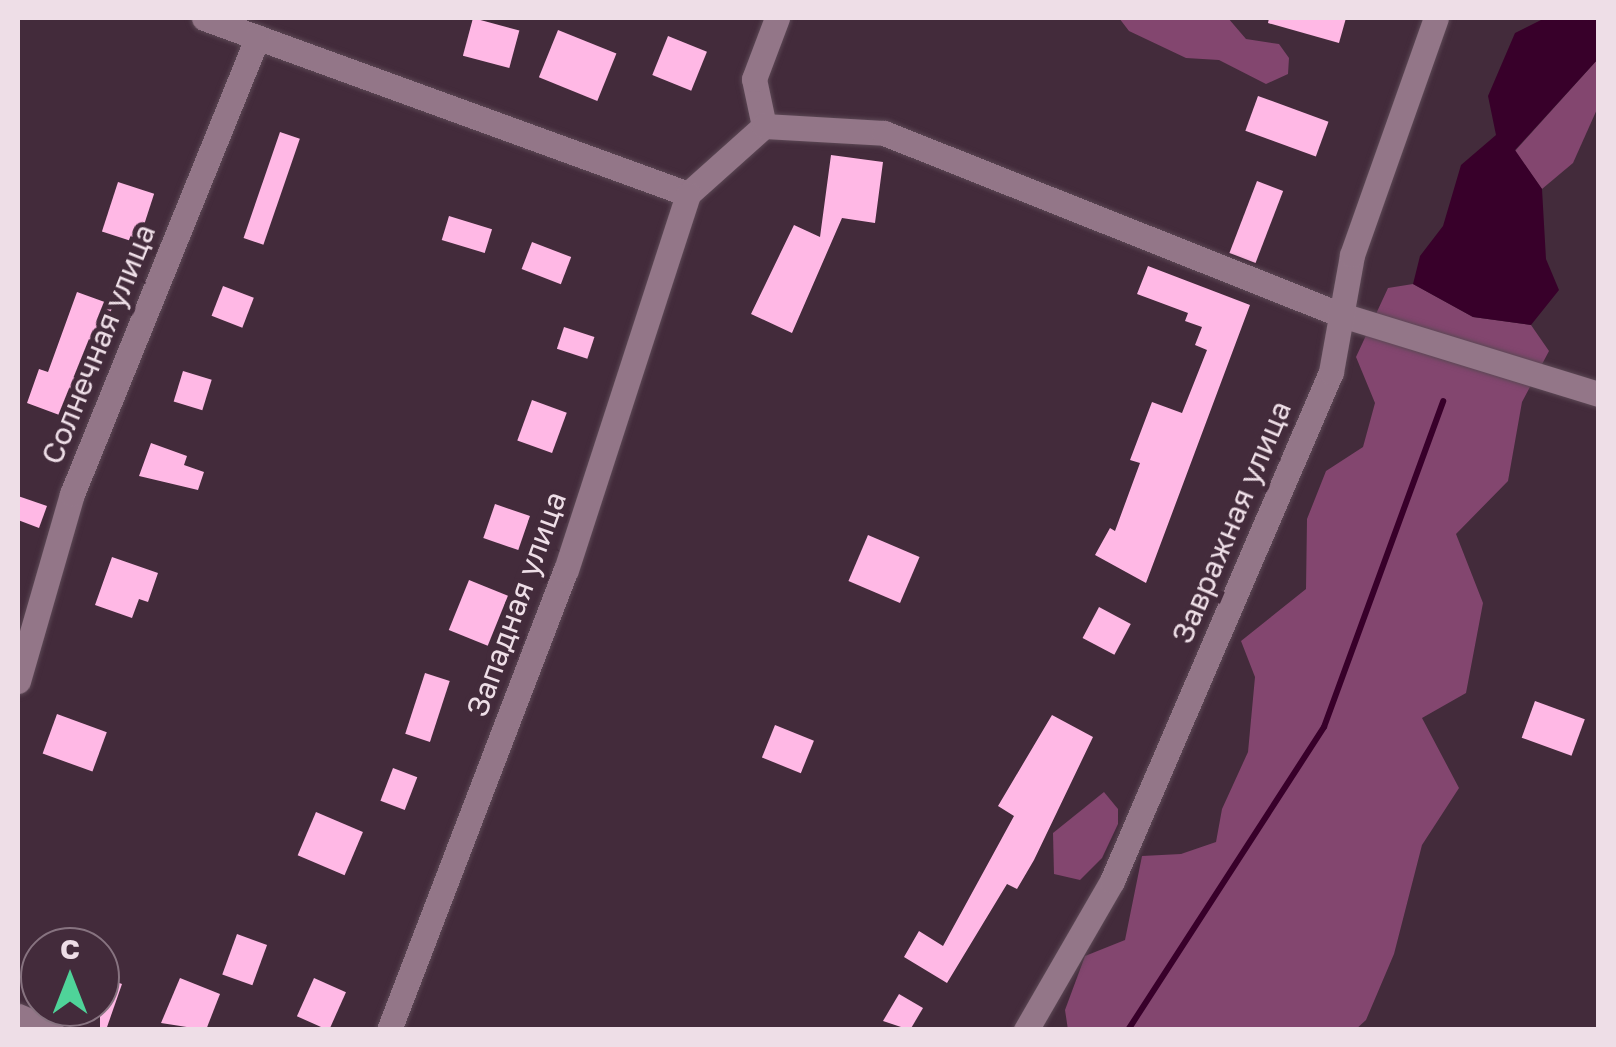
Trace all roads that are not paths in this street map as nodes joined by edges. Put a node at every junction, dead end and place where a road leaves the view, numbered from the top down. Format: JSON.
{"nodes":[{"id":1,"x":204,"y":18,"type":"edge"},
{"id":2,"x":777,"y":18,"type":"edge"},
{"id":3,"x":1436,"y":18,"type":"edge"},
{"id":4,"x":258,"y":38,"type":"junction"},
{"id":5,"x":764,"y":126,"type":"junction"},
{"id":6,"x":688,"y":194,"type":"junction"},
{"id":7,"x":1345,"y":316,"type":"junction"},
{"id":8,"x":1598,"y":394,"type":"edge"},
{"id":9,"x":18,"y":681,"type":"edge"},
{"id":10,"x":18,"y":1016,"type":"edge"},
{"id":11,"x":50,"y":1029,"type":"edge"},
{"id":12,"x":389,"y":1030,"type":"edge"},
{"id":13,"x":1026,"y":1030,"type":"edge"}],
"edges":[{"from":1,"to":4,"type":"street"},
{"from":2,"to":5,"type":"street"},
{"from":3,"to":7,"type":"street","name":"Завражная улица"},
{"from":4,"to":6,"type":"street"},
{"from":4,"to":9,"type":"street","name":"Солнечная улица"},
{"from":5,"to":6,"type":"street"},
{"from":5,"to":7,"type":"street"},
{"from":6,"to":12,"type":"street","name":"Западная улица"},
{"from":7,"to":8,"type":"street"},
{"from":7,"to":13,"type":"street","name":"Завражная улица"},
{"from":10,"to":11,"type":"street"}]}
